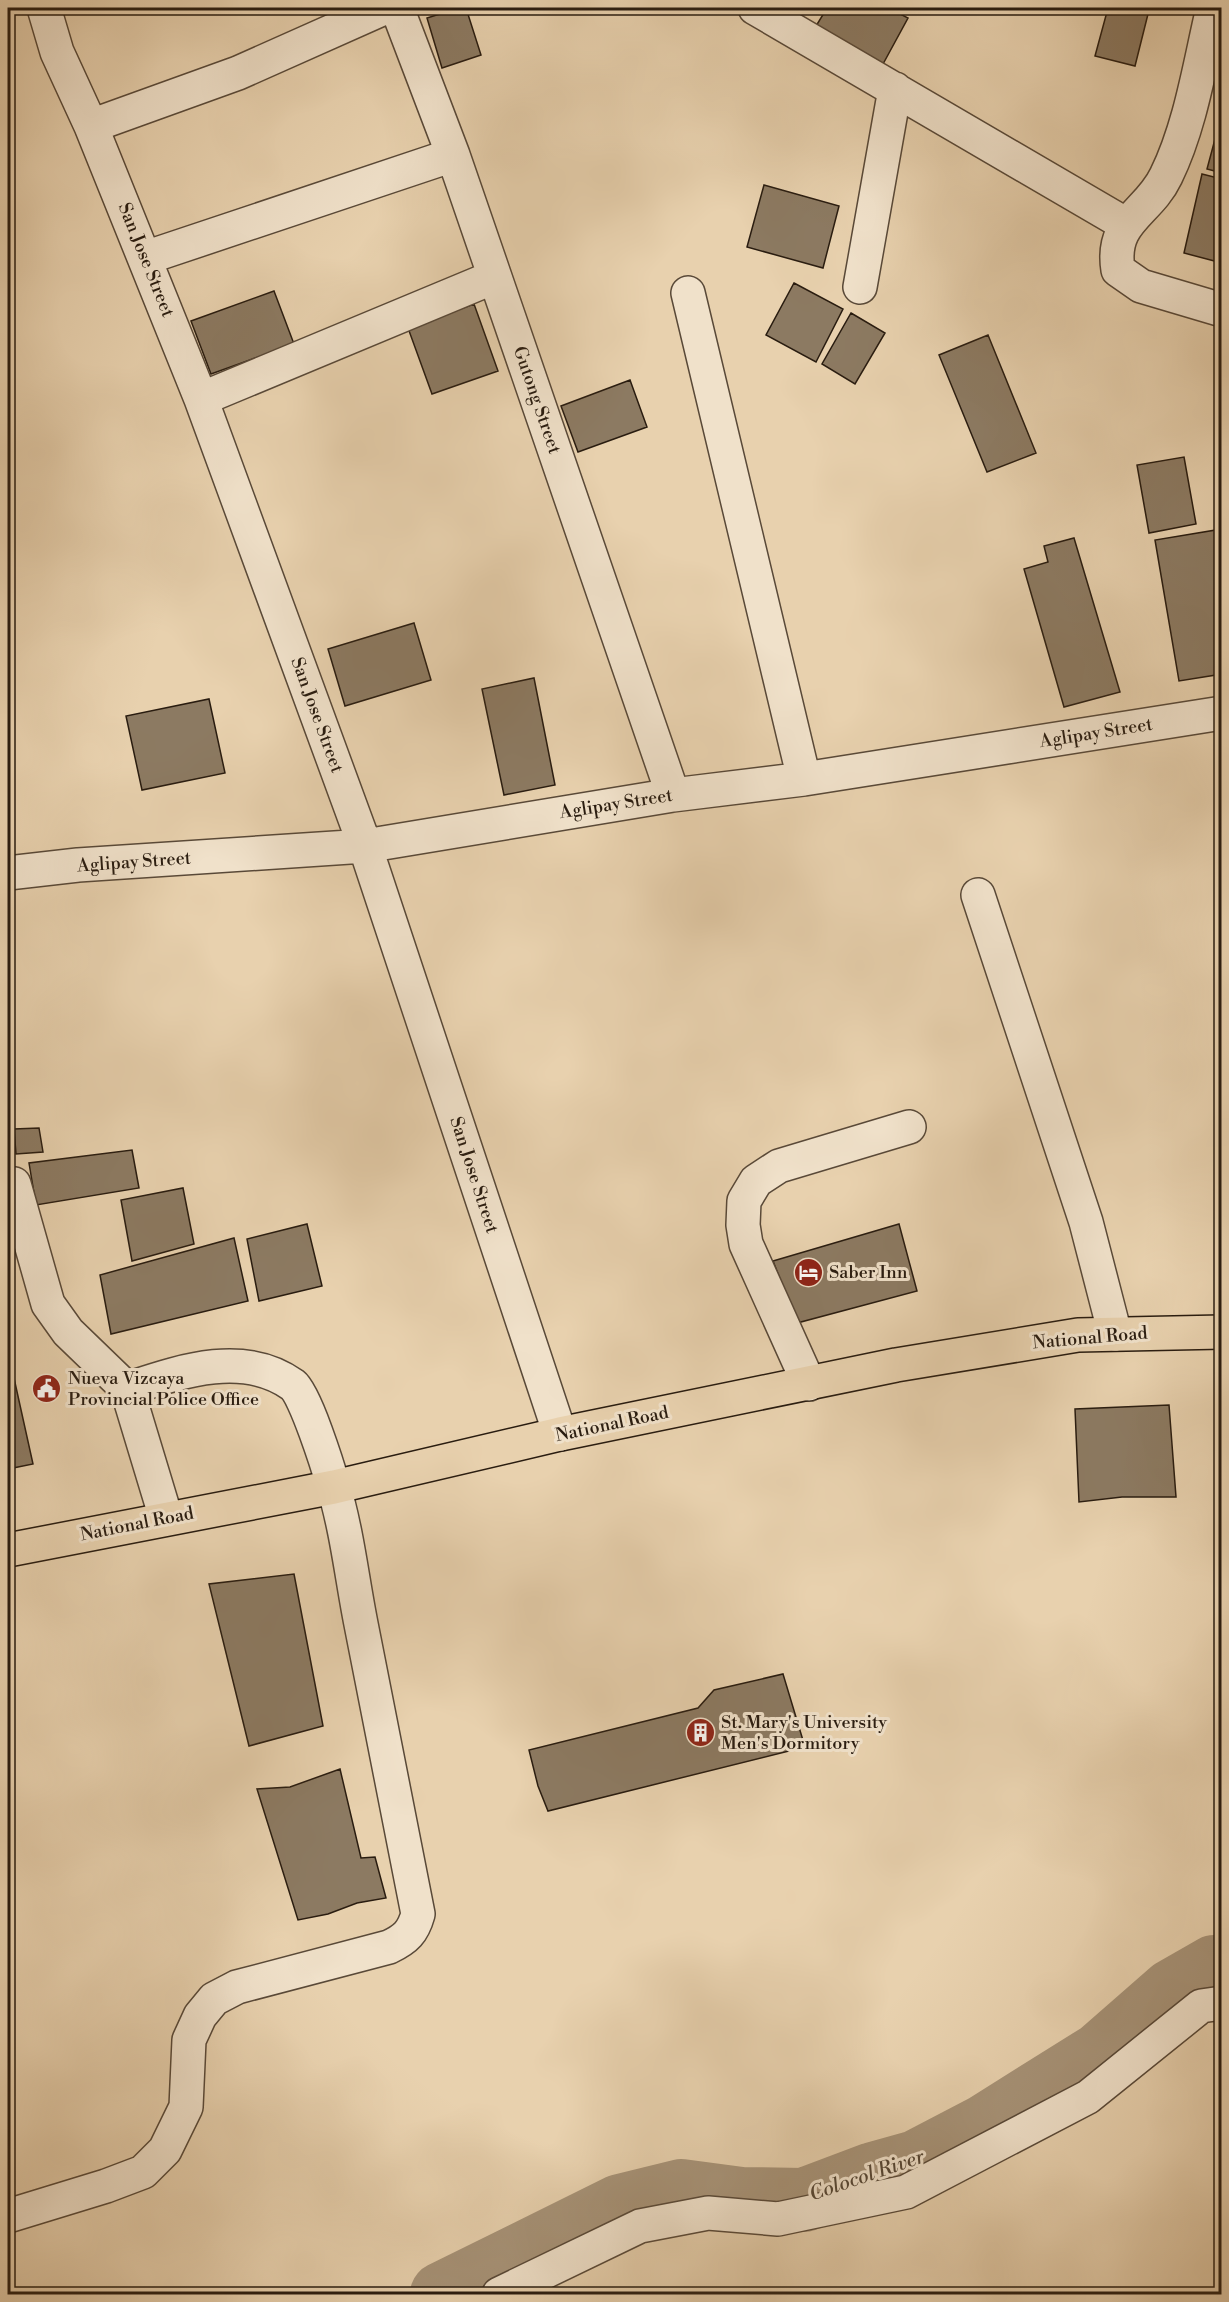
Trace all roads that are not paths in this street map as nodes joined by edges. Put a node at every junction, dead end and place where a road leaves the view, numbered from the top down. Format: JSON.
{"nodes":[{"id":1,"x":44,"y":8,"type":"edge"},
{"id":2,"x":384,"y":8,"type":"edge"},
{"id":3,"x":397,"y":8,"type":"edge"},
{"id":4,"x":755,"y":8,"type":"edge"},
{"id":5,"x":1213,"y":8,"type":"edge"},
{"id":6,"x":895,"y":89,"type":"junction"},
{"id":7,"x":92,"y":126,"type":"junction"},
{"id":8,"x":453,"y":155,"type":"junction"},
{"id":9,"x":1125,"y":224,"type":"junction"},
{"id":10,"x":145,"y":258,"type":"junction"},
{"id":11,"x":494,"y":277,"type":"junction"},
{"id":12,"x":860,"y":287,"type":"dead end"},
{"id":13,"x":688,"y":293,"type":"dead end"},
{"id":14,"x":1221,"y":310,"type":"edge"},
{"id":15,"x":201,"y":399,"type":"junction"},
{"id":16,"x":1221,"y":713,"type":"edge"},
{"id":17,"x":804,"y":779,"type":"junction"},
{"id":18,"x":673,"y":795,"type":"junction"},
{"id":19,"x":365,"y":846,"type":"junction"},
{"id":20,"x":8,"y":873,"type":"edge"},
{"id":21,"x":978,"y":895,"type":"dead end"},
{"id":22,"x":909,"y":1127,"type":"dead end"},
{"id":23,"x":14,"y":1184,"type":"dead end"},
{"id":24,"x":1221,"y":1332,"type":"edge"},
{"id":25,"x":1116,"y":1334,"type":"junction"},
{"id":26,"x":809,"y":1384,"type":"junction"},
{"id":27,"x":127,"y":1389,"type":"junction"},
{"id":28,"x":560,"y":1434,"type":"junction"},
{"id":29,"x":334,"y":1487,"type":"junction"},
{"id":30,"x":166,"y":1518,"type":"junction"},
{"id":31,"x":8,"y":1550,"type":"edge"},
{"id":32,"x":1221,"y":2003,"type":"edge"},
{"id":33,"x":8,"y":2216,"type":"edge"},
{"id":34,"x":499,"y":2295,"type":"edge"}],
"edges":[{"from":1,"to":7,"type":"street","name":"San Jose Street"},
{"from":2,"to":7,"type":"street"},
{"from":3,"to":8,"type":"street","name":"Gutong Street"},
{"from":4,"to":6,"type":"street"},
{"from":5,"to":9,"type":"street"},
{"from":6,"to":9,"type":"street"},
{"from":6,"to":12,"type":"street"},
{"from":7,"to":10,"type":"street","name":"San Jose Street"},
{"from":8,"to":10,"type":"street"},
{"from":8,"to":11,"type":"street","name":"Gutong Street"},
{"from":9,"to":14,"type":"street"},
{"from":10,"to":15,"type":"street","name":"San Jose Street"},
{"from":11,"to":15,"type":"street"},
{"from":11,"to":18,"type":"street","name":"Gutong Street"},
{"from":13,"to":17,"type":"street"},
{"from":15,"to":19,"type":"street","name":"San Jose Street"},
{"from":16,"to":17,"type":"street","name":"Aglipay Street"},
{"from":17,"to":18,"type":"street","name":"Aglipay Street"},
{"from":18,"to":19,"type":"street","name":"Aglipay Street"},
{"from":19,"to":20,"type":"street","name":"Aglipay Street"},
{"from":19,"to":28,"type":"street","name":"San Jose Street"},
{"from":21,"to":25,"type":"street"},
{"from":22,"to":26,"type":"street"},
{"from":23,"to":27,"type":"street"},
{"from":24,"to":25,"type":"main road","name":"National Road"},
{"from":25,"to":26,"type":"main road","name":"National Road"},
{"from":26,"to":28,"type":"main road","name":"National Road"},
{"from":27,"to":29,"type":"street"},
{"from":27,"to":30,"type":"street"},
{"from":28,"to":29,"type":"main road","name":"National Road"},
{"from":29,"to":30,"type":"main road","name":"National Road"},
{"from":29,"to":33,"type":"street"},
{"from":30,"to":31,"type":"main road","name":"National Road"},
{"from":32,"to":34,"type":"street"}]}
